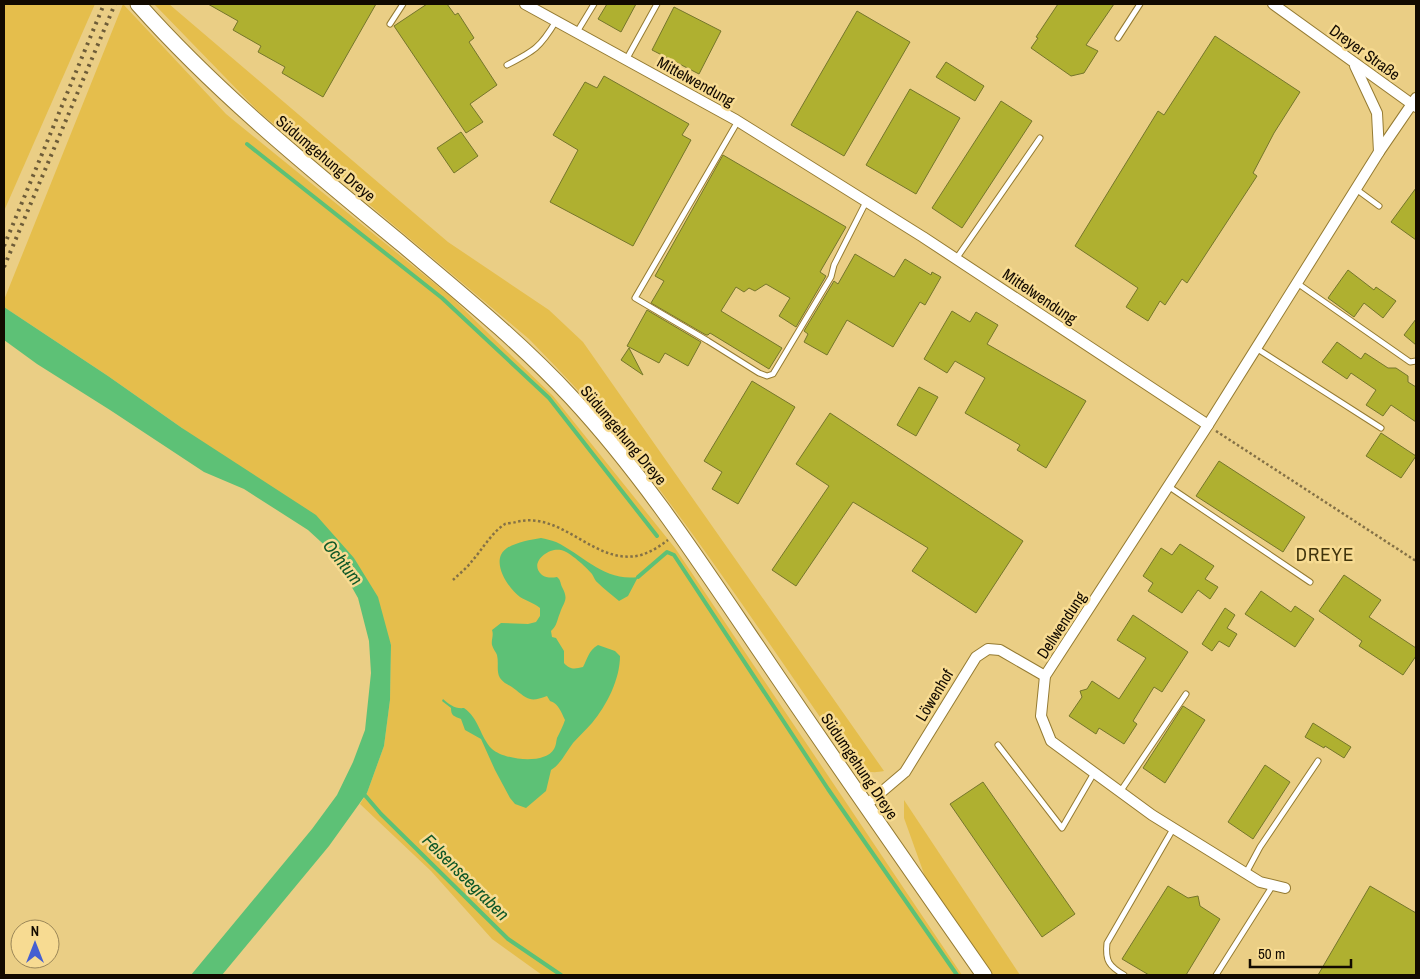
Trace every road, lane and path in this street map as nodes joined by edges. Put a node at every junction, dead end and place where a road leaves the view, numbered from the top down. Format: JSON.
{"nodes":[{"id":1,"x":138,"y":4,"type":"edge"},
{"id":2,"x":403,"y":4,"type":"edge"},
{"id":3,"x":525,"y":4,"type":"edge"},
{"id":4,"x":594,"y":4,"type":"edge"},
{"id":5,"x":657,"y":4,"type":"edge"},
{"id":6,"x":1140,"y":4,"type":"edge"},
{"id":7,"x":1273,"y":4,"type":"edge"},
{"id":8,"x":556,"y":21,"type":"junction"},
{"id":9,"x":390,"y":24,"type":"dead end"},
{"id":10,"x":577,"y":32,"type":"junction"},
{"id":11,"x":1118,"y":38,"type":"dead end"},
{"id":12,"x":626,"y":60,"type":"junction"},
{"id":13,"x":1353,"y":63,"type":"junction"},
{"id":14,"x":507,"y":65,"type":"dead end"},
{"id":15,"x":1415,"y":103,"type":"edge"},
{"id":16,"x":738,"y":121,"type":"junction"},
{"id":17,"x":1040,"y":138,"type":"dead end"},
{"id":18,"x":1379,"y":152,"type":"junction"},
{"id":19,"x":1356,"y":188,"type":"junction"},
{"id":20,"x":866,"y":202,"type":"junction"},
{"id":21,"x":1379,"y":206,"type":"dead end"},
{"id":22,"x":956,"y":259,"type":"junction"},
{"id":23,"x":1297,"y":283,"type":"junction"},
{"id":24,"x":1256,"y":348,"type":"junction"},
{"id":25,"x":1416,"y":361,"type":"edge"},
{"id":26,"x":1208,"y":426,"type":"junction"},
{"id":27,"x":1381,"y":428,"type":"dead end"},
{"id":28,"x":1168,"y":486,"type":"junction"},
{"id":29,"x":680,"y":532,"type":"junction"},
{"id":30,"x":1416,"y":561,"type":"edge"},
{"id":31,"x":453,"y":580,"type":"dead end"},
{"id":32,"x":1310,"y":582,"type":"dead end"},
{"id":33,"x":1045,"y":676,"type":"junction"},
{"id":34,"x":1186,"y":694,"type":"dead end"},
{"id":35,"x":998,"y":745,"type":"dead end"},
{"id":36,"x":1318,"y":761,"type":"dead end"},
{"id":37,"x":1094,"y":773,"type":"junction"},
{"id":38,"x":1120,"y":792,"type":"junction"},
{"id":39,"x":865,"y":806,"type":"junction"},
{"id":40,"x":1173,"y":829,"type":"junction"},
{"id":41,"x":1246,"y":874,"type":"junction"},
{"id":42,"x":1273,"y":885,"type":"junction"},
{"id":43,"x":1286,"y":888,"type":"dead end"},
{"id":44,"x":984,"y":975,"type":"edge"},
{"id":45,"x":1124,"y":975,"type":"edge"},
{"id":46,"x":1216,"y":975,"type":"edge"}],
"edges":[{"from":1,"to":29,"type":"main road","name":"Südumgehung Dreye"},
{"from":2,"to":9,"type":"lane"},
{"from":3,"to":8,"type":"street","name":"Mittelwendung"},
{"from":4,"to":10,"type":"lane"},
{"from":5,"to":12,"type":"lane"},
{"from":6,"to":11,"type":"lane"},
{"from":7,"to":13,"type":"street","name":"Dreyer Straße"},
{"from":8,"to":10,"type":"street","name":"Mittelwendung"},
{"from":8,"to":14,"type":"lane"},
{"from":10,"to":12,"type":"street","name":"Mittelwendung"},
{"from":12,"to":16,"type":"street","name":"Mittelwendung"},
{"from":13,"to":15,"type":"street","name":"Dreyer Straße"},
{"from":13,"to":18,"type":"street"},
{"from":15,"to":18,"type":"street"},
{"from":16,"to":20,"type":"street","name":"Mittelwendung"},
{"from":16,"to":20,"type":"lane"},
{"from":17,"to":22,"type":"lane"},
{"from":18,"to":19,"type":"street"},
{"from":19,"to":21,"type":"lane"},
{"from":19,"to":23,"type":"street"},
{"from":20,"to":22,"type":"street","name":"Mittelwendung"},
{"from":22,"to":26,"type":"street","name":"Mittelwendung"},
{"from":23,"to":24,"type":"street"},
{"from":23,"to":25,"type":"lane"},
{"from":24,"to":26,"type":"street"},
{"from":24,"to":27,"type":"lane"},
{"from":26,"to":28,"type":"street","name":"Dellwendung"},
{"from":26,"to":30,"type":"path"},
{"from":28,"to":32,"type":"lane"},
{"from":28,"to":33,"type":"street","name":"Dellwendung"},
{"from":29,"to":31,"type":"path"},
{"from":29,"to":39,"type":"main road","name":"Südumgehung Dreye"},
{"from":33,"to":37,"type":"street","name":"Dellwendung"},
{"from":33,"to":39,"type":"street","name":"Löwenhof"},
{"from":34,"to":38,"type":"lane"},
{"from":35,"to":37,"type":"lane"},
{"from":36,"to":41,"type":"lane"},
{"from":37,"to":38,"type":"street","name":"Dellwendung"},
{"from":38,"to":40,"type":"street","name":"Dellwendung"},
{"from":39,"to":44,"type":"main road","name":"Südumgehung Dreye"},
{"from":40,"to":41,"type":"street","name":"Dellwendung"},
{"from":40,"to":45,"type":"lane"},
{"from":41,"to":42,"type":"street","name":"Dellwendung"},
{"from":42,"to":43,"type":"street","name":"Dellwendung"},
{"from":42,"to":46,"type":"lane"}]}
